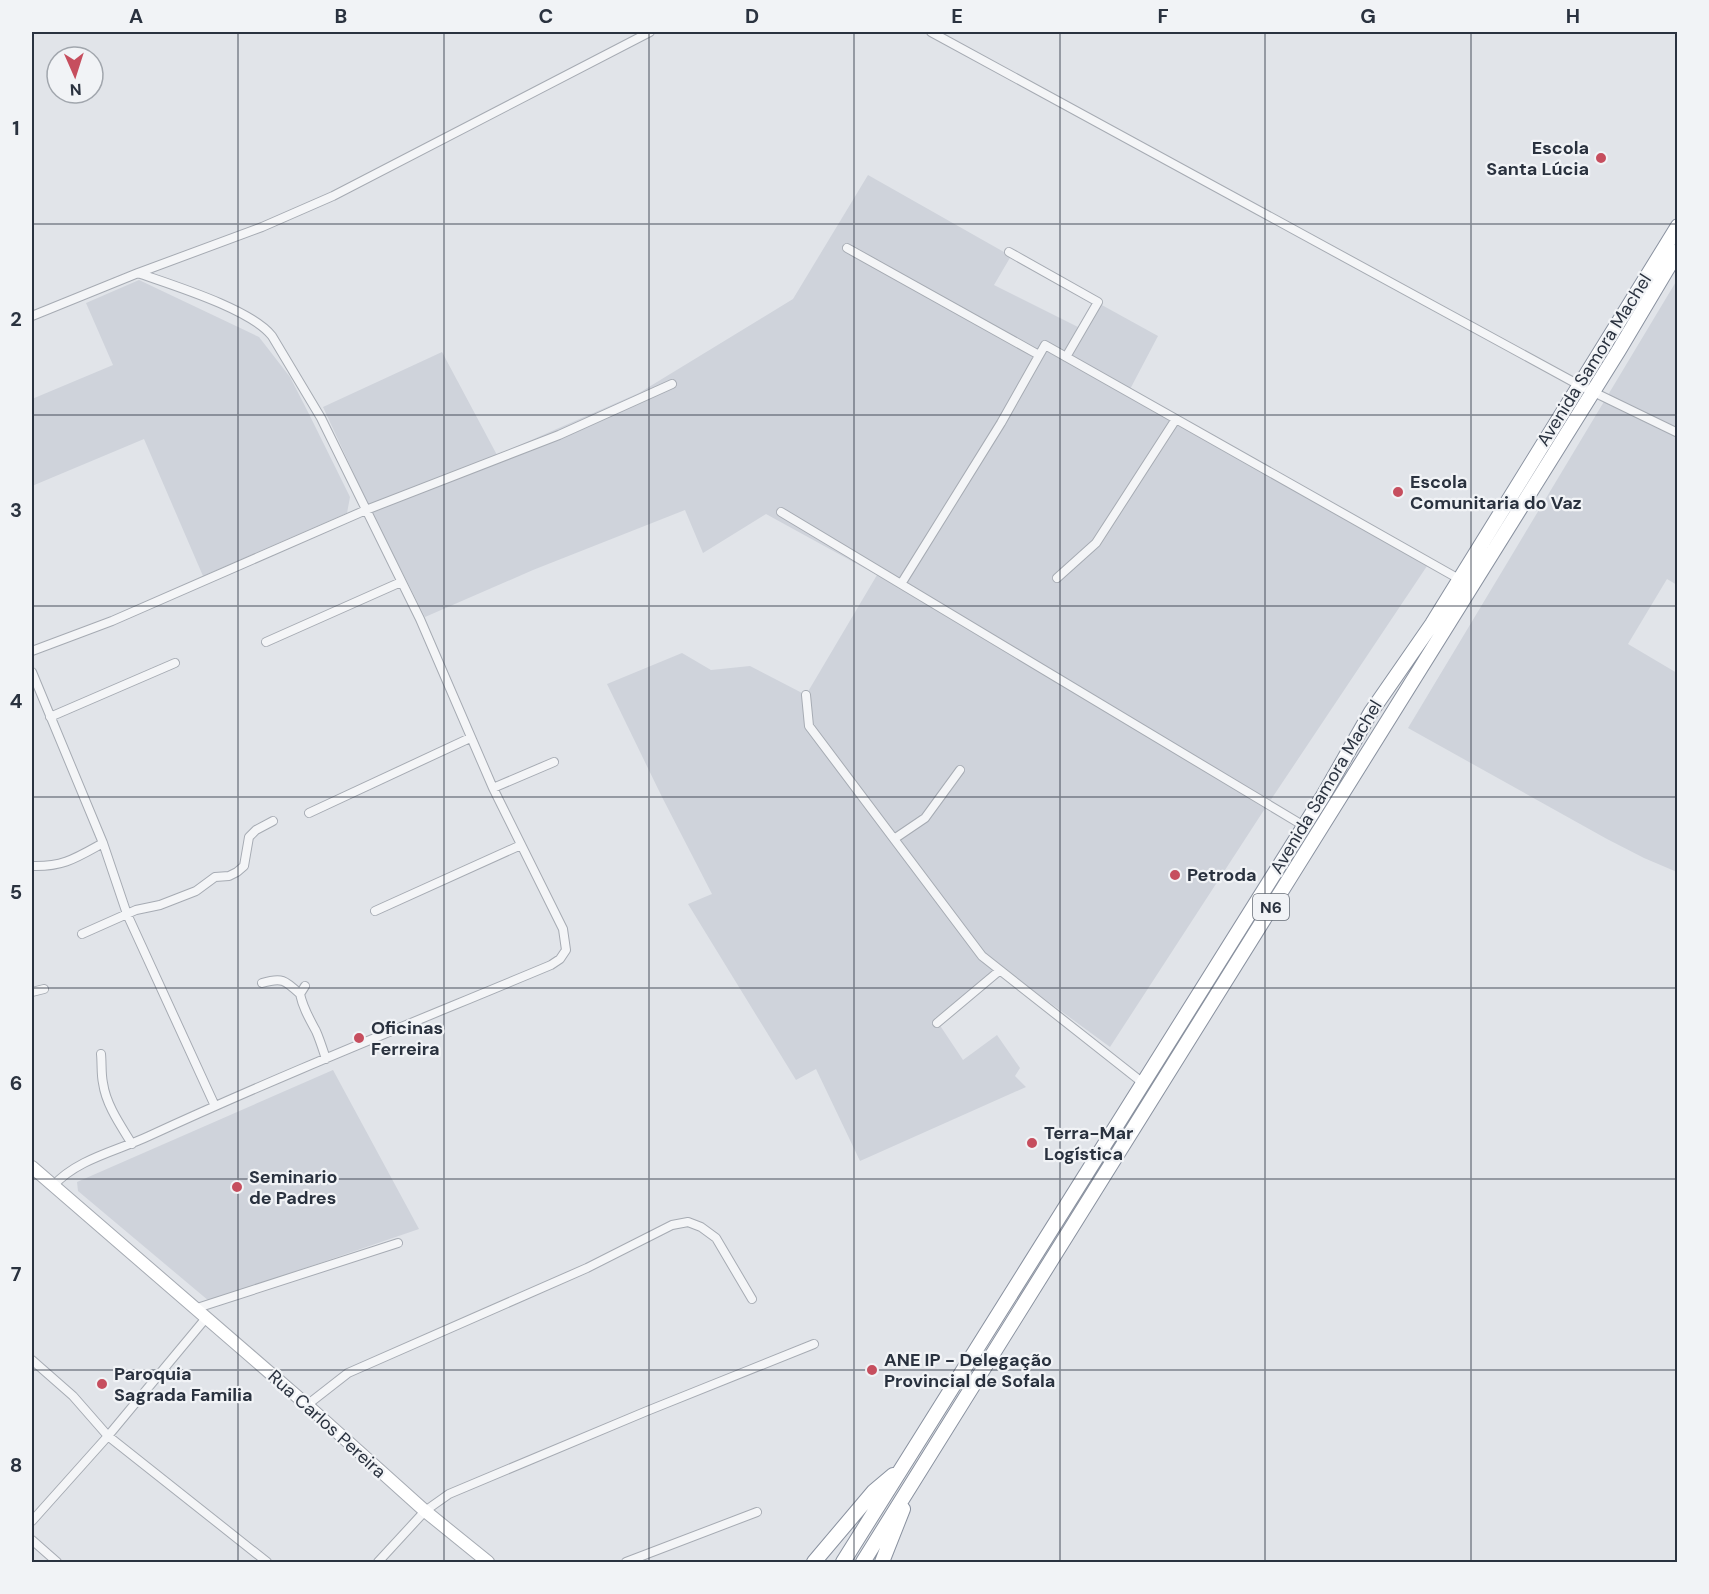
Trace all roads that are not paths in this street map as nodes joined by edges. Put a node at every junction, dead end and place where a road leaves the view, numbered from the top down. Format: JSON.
{"nodes":[{"id":1,"x":650,"y":32,"type":"edge"},
{"id":2,"x":931,"y":32,"type":"edge"},
{"id":3,"x":1677,"y":226,"type":"edge"},
{"id":4,"x":847,"y":248,"type":"dead end"},
{"id":5,"x":1677,"y":251,"type":"edge"},
{"id":6,"x":1009,"y":252,"type":"dead end"},
{"id":7,"x":138,"y":273,"type":"junction"},
{"id":8,"x":32,"y":316,"type":"edge"},
{"id":9,"x":1039,"y":355,"type":"junction"},
{"id":10,"x":1066,"y":357,"type":"junction"},
{"id":11,"x":672,"y":384,"type":"dead end"},
{"id":12,"x":1579,"y":385,"type":"junction"},
{"id":13,"x":1592,"y":392,"type":"junction"},
{"id":14,"x":1176,"y":419,"type":"junction"},
{"id":15,"x":1677,"y":433,"type":"edge"},
{"id":16,"x":366,"y":510,"type":"junction"},
{"id":17,"x":781,"y":512,"type":"dead end"},
{"id":18,"x":1057,"y":578,"type":"dead end"},
{"id":19,"x":1459,"y":579,"type":"junction"},
{"id":20,"x":401,"y":582,"type":"junction"},
{"id":21,"x":901,"y":584,"type":"junction"},
{"id":22,"x":266,"y":642,"type":"dead end"},
{"id":23,"x":32,"y":651,"type":"edge"},
{"id":24,"x":174,"y":663,"type":"dead end"},
{"id":25,"x":32,"y":672,"type":"edge"},
{"id":26,"x":806,"y":695,"type":"dead end"},
{"id":27,"x":50,"y":717,"type":"junction"},
{"id":28,"x":470,"y":738,"type":"junction"},
{"id":29,"x":554,"y":762,"type":"dead end"},
{"id":30,"x":960,"y":770,"type":"dead end"},
{"id":31,"x":493,"y":788,"type":"junction"},
{"id":32,"x":309,"y":813,"type":"dead end"},
{"id":33,"x":273,"y":821,"type":"dead end"},
{"id":34,"x":1304,"y":826,"type":"junction"},
{"id":35,"x":894,"y":839,"type":"junction"},
{"id":36,"x":103,"y":843,"type":"junction"},
{"id":37,"x":521,"y":846,"type":"junction"},
{"id":38,"x":32,"y":866,"type":"edge"},
{"id":39,"x":375,"y":911,"type":"dead end"},
{"id":40,"x":127,"y":914,"type":"junction"},
{"id":41,"x":82,"y":934,"type":"dead end"},
{"id":42,"x":999,"y":970,"type":"junction"},
{"id":43,"x":262,"y":983,"type":"dead end"},
{"id":44,"x":305,"y":986,"type":"dead end"},
{"id":45,"x":44,"y":989,"type":"dead end"},
{"id":46,"x":32,"y":992,"type":"edge"},
{"id":47,"x":300,"y":994,"type":"junction"},
{"id":48,"x":937,"y":1023,"type":"dead end"},
{"id":49,"x":101,"y":1054,"type":"dead end"},
{"id":50,"x":326,"y":1059,"type":"junction"},
{"id":51,"x":1143,"y":1083,"type":"junction"},
{"id":52,"x":215,"y":1106,"type":"junction"},
{"id":53,"x":132,"y":1144,"type":"junction"},
{"id":54,"x":32,"y":1167,"type":"edge"},
{"id":55,"x":53,"y":1186,"type":"junction"},
{"id":56,"x":398,"y":1243,"type":"dead end"},
{"id":57,"x":752,"y":1299,"type":"dead end"},
{"id":58,"x":194,"y":1309,"type":"junction"},
{"id":59,"x":206,"y":1317,"type":"junction"},
{"id":60,"x":814,"y":1344,"type":"dead end"},
{"id":61,"x":32,"y":1360,"type":"edge"},
{"id":62,"x":307,"y":1405,"type":"junction"},
{"id":63,"x":108,"y":1436,"type":"junction"},
{"id":64,"x":902,"y":1466,"type":"junction"},
{"id":65,"x":909,"y":1489,"type":"junction"},
{"id":66,"x":425,"y":1511,"type":"junction"},
{"id":67,"x":757,"y":1512,"type":"dead end"},
{"id":68,"x":32,"y":1521,"type":"edge"},
{"id":69,"x":32,"y":1540,"type":"edge"},
{"id":70,"x":57,"y":1563,"type":"edge"},
{"id":71,"x":267,"y":1563,"type":"edge"},
{"id":72,"x":378,"y":1563,"type":"edge"},
{"id":73,"x":488,"y":1563,"type":"edge"},
{"id":74,"x":626,"y":1563,"type":"edge"},
{"id":75,"x":814,"y":1563,"type":"edge"},
{"id":76,"x":843,"y":1563,"type":"edge"},
{"id":77,"x":863,"y":1563,"type":"edge"},
{"id":78,"x":882,"y":1563,"type":"edge"}],
"edges":[{"from":1,"to":7,"type":"street"},
{"from":2,"to":12,"type":"street"},
{"from":3,"to":12,"type":"highway","name":"Avenida Samora Machel","number":"N6"},
{"from":4,"to":9,"type":"street"},
{"from":5,"to":13,"type":"highway","name":"Avenida Samora Machel","number":"N6"},
{"from":6,"to":10,"type":"street"},
{"from":7,"to":8,"type":"street"},
{"from":7,"to":16,"type":"street"},
{"from":9,"to":10,"type":"street"},
{"from":9,"to":21,"type":"street"},
{"from":10,"to":14,"type":"street"},
{"from":11,"to":16,"type":"street"},
{"from":12,"to":13,"type":"street"},
{"from":12,"to":19,"type":"highway","name":"Avenida Samora Machel","number":"N6"},
{"from":13,"to":15,"type":"street"},
{"from":13,"to":65,"type":"highway","name":"Avenida Samora Machel","number":"N6"},
{"from":14,"to":18,"type":"street"},
{"from":14,"to":19,"type":"street"},
{"from":16,"to":20,"type":"street"},
{"from":16,"to":23,"type":"street"},
{"from":17,"to":21,"type":"street"},
{"from":19,"to":34,"type":"highway","name":"Avenida Samora Machel","number":"N6"},
{"from":20,"to":22,"type":"street"},
{"from":20,"to":28,"type":"street"},
{"from":21,"to":34,"type":"street"},
{"from":24,"to":27,"type":"street"},
{"from":25,"to":27,"type":"street"},
{"from":26,"to":35,"type":"street"},
{"from":27,"to":36,"type":"street"},
{"from":28,"to":31,"type":"street"},
{"from":28,"to":32,"type":"street"},
{"from":29,"to":31,"type":"street"},
{"from":30,"to":35,"type":"street"},
{"from":31,"to":37,"type":"street"},
{"from":33,"to":40,"type":"street"},
{"from":34,"to":51,"type":"highway","name":"Avenida Samora Machel","number":"N6"},
{"from":35,"to":42,"type":"street"},
{"from":36,"to":38,"type":"street"},
{"from":36,"to":40,"type":"street"},
{"from":37,"to":39,"type":"street"},
{"from":37,"to":50,"type":"street"},
{"from":40,"to":41,"type":"street"},
{"from":40,"to":52,"type":"street"},
{"from":42,"to":48,"type":"street"},
{"from":42,"to":51,"type":"street"},
{"from":43,"to":47,"type":"street"},
{"from":44,"to":47,"type":"street"},
{"from":45,"to":46,"type":"street"},
{"from":47,"to":50,"type":"street"},
{"from":49,"to":53,"type":"street"},
{"from":50,"to":52,"type":"street"},
{"from":51,"to":64,"type":"highway","name":"Avenida Samora Machel","number":"N6"},
{"from":52,"to":53,"type":"street"},
{"from":53,"to":55,"type":"street"},
{"from":54,"to":55,"type":"main road","name":"Rua Carlos Pereira"},
{"from":55,"to":58,"type":"main road","name":"Rua Carlos Pereira"},
{"from":56,"to":58,"type":"street"},
{"from":57,"to":62,"type":"street"},
{"from":58,"to":59,"type":"main road","name":"Rua Carlos Pereira"},
{"from":59,"to":62,"type":"main road","name":"Rua Carlos Pereira"},
{"from":59,"to":63,"type":"street"},
{"from":60,"to":66,"type":"street"},
{"from":61,"to":63,"type":"street"},
{"from":62,"to":66,"type":"main road","name":"Rua Carlos Pereira"},
{"from":63,"to":68,"type":"street"},
{"from":63,"to":71,"type":"street"},
{"from":64,"to":75,"type":"highway"},
{"from":64,"to":76,"type":"highway","name":"Avenida Samora Machel","number":"N6"},
{"from":65,"to":77,"type":"highway","name":"Avenida Samora Machel","number":"N6"},
{"from":65,"to":78,"type":"highway"},
{"from":66,"to":72,"type":"street"},
{"from":66,"to":73,"type":"main road","name":"Rua Carlos Pereira"},
{"from":67,"to":74,"type":"street"},
{"from":69,"to":70,"type":"street"}]}
